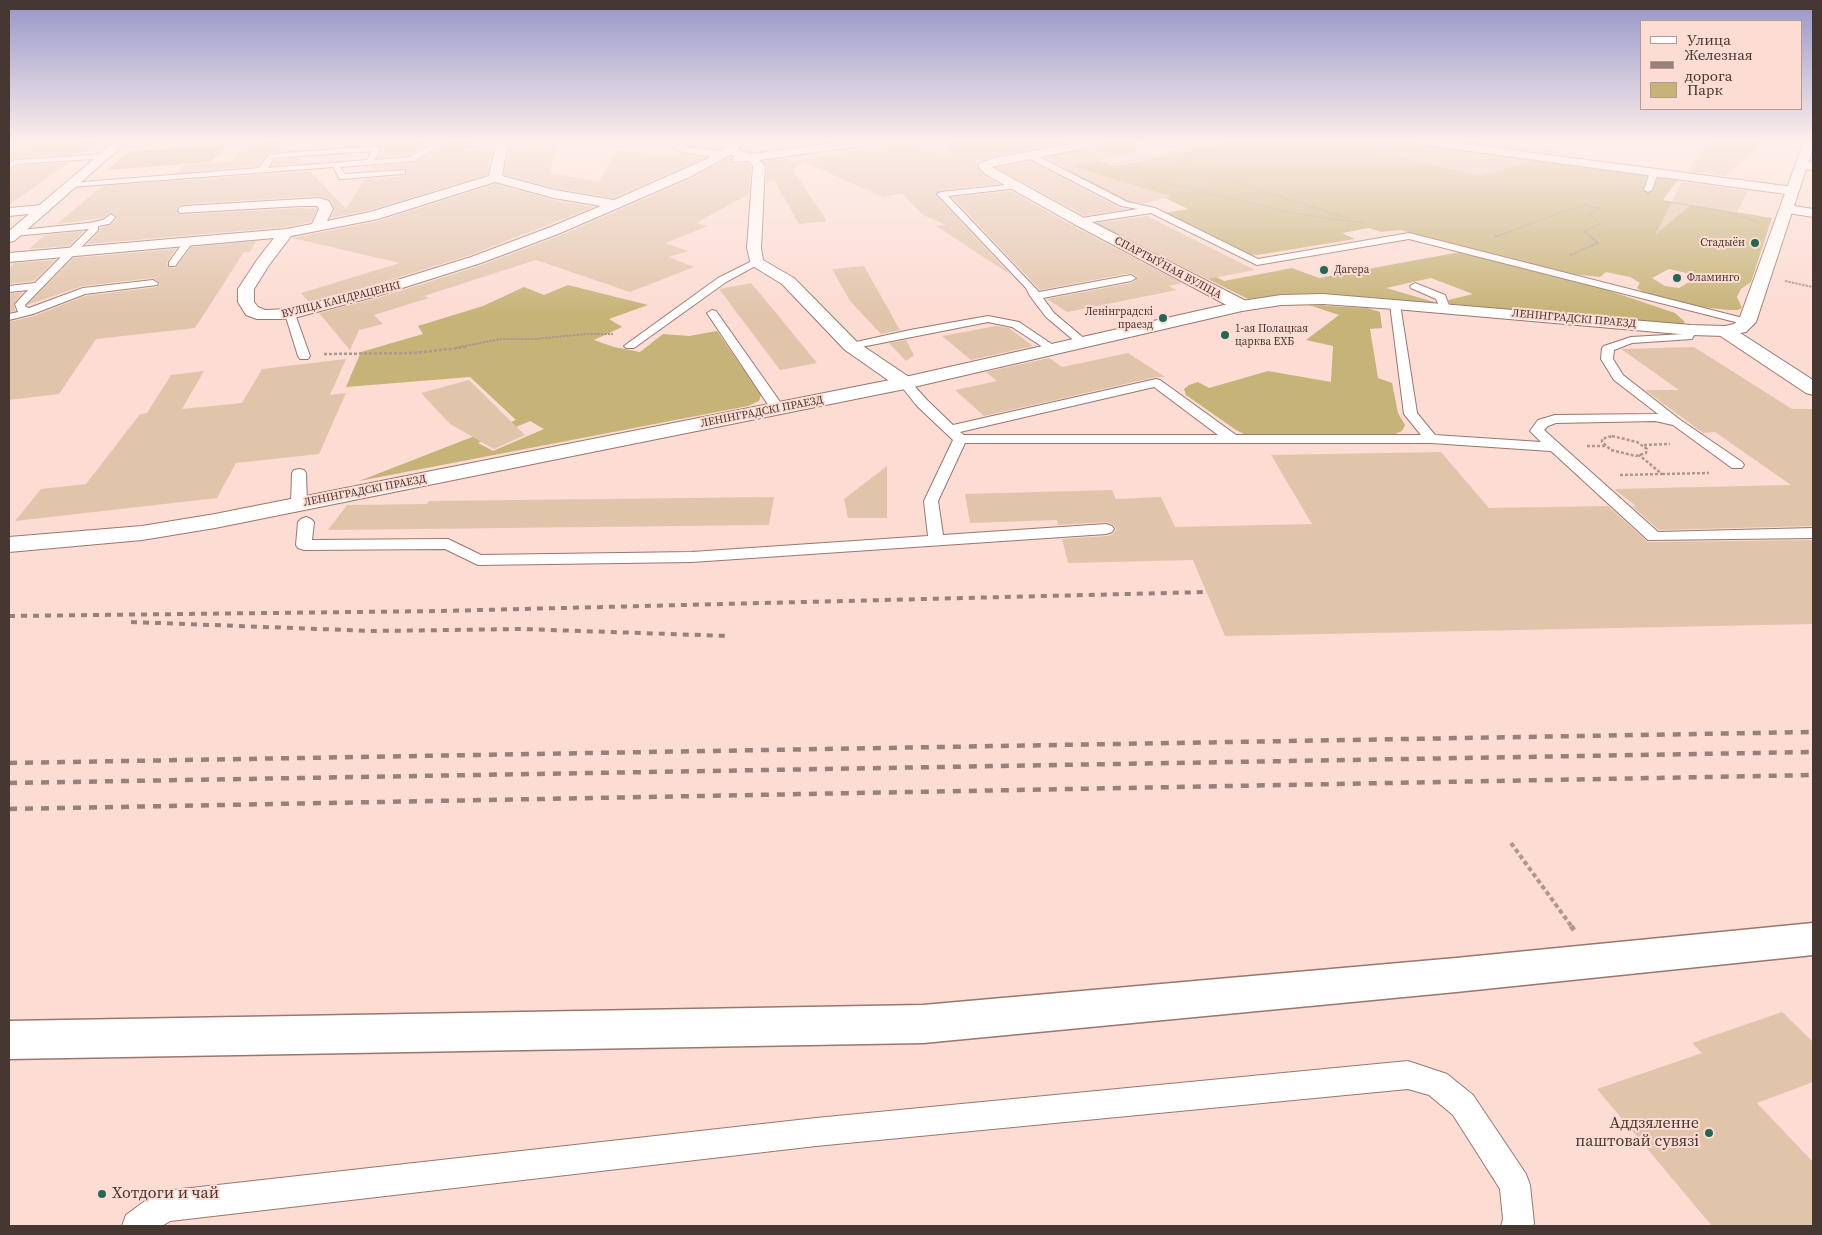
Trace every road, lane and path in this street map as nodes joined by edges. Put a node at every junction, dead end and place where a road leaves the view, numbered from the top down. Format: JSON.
{"nodes":[{"id":1,"x":55,"y":199,"type":"edge"},
{"id":2,"x":429,"y":199,"type":"edge"},
{"id":3,"x":583,"y":199,"type":"edge"},
{"id":4,"x":628,"y":199,"type":"edge"},
{"id":5,"x":757,"y":199,"type":"edge"},
{"id":6,"x":947,"y":199,"type":"edge"},
{"id":7,"x":1038,"y":199,"type":"edge"},
{"id":8,"x":1114,"y":199,"type":"edge"},
{"id":9,"x":1232,"y":199,"type":"edge"},
{"id":10,"x":1287,"y":199,"type":"edge"},
{"id":11,"x":1652,"y":199,"type":"edge"},
{"id":12,"x":1790,"y":199,"type":"edge"},
{"id":13,"x":616,"y":204,"type":"junction"},
{"id":14,"x":43,"y":209,"type":"junction"},
{"id":15,"x":1787,"y":209,"type":"junction"},
{"id":16,"x":185,"y":210,"type":"dead end"},
{"id":17,"x":1152,"y":210,"type":"junction"},
{"id":18,"x":9,"y":212,"type":"edge"},
{"id":19,"x":1813,"y":213,"type":"edge"},
{"id":20,"x":111,"y":217,"type":"dead end"},
{"id":21,"x":1079,"y":221,"type":"junction"},
{"id":22,"x":1356,"y":221,"type":"junction"},
{"id":23,"x":95,"y":228,"type":"dead end"},
{"id":24,"x":317,"y":228,"type":"junction"},
{"id":25,"x":1780,"y":228,"type":"junction"},
{"id":26,"x":286,"y":233,"type":"junction"},
{"id":27,"x":12,"y":235,"type":"edge"},
{"id":28,"x":1409,"y":236,"type":"junction"},
{"id":29,"x":188,"y":242,"type":"junction"},
{"id":30,"x":1461,"y":250,"type":"junction"},
{"id":31,"x":70,"y":253,"type":"junction"},
{"id":32,"x":9,"y":258,"type":"edge"},
{"id":33,"x":1577,"y":261,"type":"dead end"},
{"id":34,"x":756,"y":262,"type":"junction"},
{"id":35,"x":172,"y":264,"type":"dead end"},
{"id":36,"x":1131,"y":278,"type":"dead end"},
{"id":37,"x":153,"y":284,"type":"dead end"},
{"id":38,"x":38,"y":286,"type":"junction"},
{"id":39,"x":1415,"y":286,"type":"dead end"},
{"id":40,"x":9,"y":288,"type":"edge"},
{"id":41,"x":1035,"y":296,"type":"junction"},
{"id":42,"x":1395,"y":304,"type":"junction"},
{"id":43,"x":1242,"y":306,"type":"junction"},
{"id":44,"x":1445,"y":308,"type":"junction"},
{"id":45,"x":29,"y":312,"type":"junction"},
{"id":46,"x":712,"y":313,"type":"dead end"},
{"id":47,"x":290,"y":314,"type":"junction"},
{"id":48,"x":9,"y":317,"type":"edge"},
{"id":49,"x":1748,"y":322,"type":"junction"},
{"id":50,"x":1692,"y":330,"type":"junction"},
{"id":51,"x":1725,"y":331,"type":"junction"},
{"id":52,"x":646,"y":335,"type":"junction"},
{"id":53,"x":1082,"y":342,"type":"junction"},
{"id":54,"x":630,"y":346,"type":"dead end"},
{"id":55,"x":851,"y":346,"type":"junction"},
{"id":56,"x":1053,"y":349,"type":"junction"},
{"id":57,"x":304,"y":355,"type":"joint"},
{"id":58,"x":905,"y":383,"type":"junction"},
{"id":59,"x":1813,"y":388,"type":"edge"},
{"id":60,"x":778,"y":409,"type":"junction"},
{"id":61,"x":1678,"y":422,"type":"junction"},
{"id":62,"x":956,"y":434,"type":"junction"},
{"id":63,"x":1431,"y":439,"type":"junction"},
{"id":64,"x":1234,"y":440,"type":"junction"},
{"id":65,"x":1670,"y":444,"type":"dead end"},
{"id":66,"x":1643,"y":445,"type":"junction"},
{"id":67,"x":1580,"y":446,"type":"dead end"},
{"id":68,"x":1605,"y":446,"type":"junction"},
{"id":69,"x":1554,"y":447,"type":"junction"},
{"id":70,"x":1639,"y":455,"type":"junction"},
{"id":71,"x":1737,"y":465,"type":"dead end"},
{"id":72,"x":299,"y":473,"type":"dead end"},
{"id":73,"x":1712,"y":473,"type":"dead end"},
{"id":74,"x":1662,"y":474,"type":"junction"},
{"id":75,"x":1616,"y":475,"type":"dead end"},
{"id":76,"x":303,"y":513,"type":"junction"},
{"id":77,"x":1106,"y":529,"type":"dead end"},
{"id":78,"x":1813,"y":533,"type":"edge"},
{"id":79,"x":936,"y":541,"type":"junction"},
{"id":80,"x":9,"y":545,"type":"edge"},
{"id":81,"x":1511,"y":843,"type":"dead end"},
{"id":82,"x":1813,"y":939,"type":"edge"},
{"id":83,"x":1596,"y":961,"type":"junction"},
{"id":84,"x":9,"y":1040,"type":"edge"},
{"id":85,"x":137,"y":1226,"type":"edge"},
{"id":86,"x":1516,"y":1226,"type":"edge"}],
"edges":[{"from":1,"to":14,"type":"street"},
{"from":2,"to":24,"type":"street"},
{"from":3,"to":13,"type":"street"},
{"from":4,"to":13,"type":"street","name":"ВУЛІЦА КАНДРАЦЕНКІ"},
{"from":5,"to":34,"type":"street"},
{"from":6,"to":41,"type":"lane"},
{"from":7,"to":21,"type":"street","name":"СПАРТЫЎНАЯ ВУЛІЦА"},
{"from":8,"to":17,"type":"lane"},
{"from":9,"to":22,"type":"path"},
{"from":10,"to":22,"type":"path"},
{"from":11,"to":25,"type":"path"},
{"from":12,"to":15,"type":"street"},
{"from":13,"to":47,"type":"street","name":"ВУЛІЦА КАНДРАЦЕНКІ"},
{"from":14,"to":18,"type":"street"},
{"from":14,"to":27,"type":"street"},
{"from":15,"to":19,"type":"street"},
{"from":15,"to":25,"type":"street"},
{"from":16,"to":24,"type":"street"},
{"from":17,"to":21,"type":"lane"},
{"from":17,"to":28,"type":"lane"},
{"from":20,"to":27,"type":"lane"},
{"from":21,"to":43,"type":"street","name":"СПАРТЫЎНАЯ ВУЛІЦА"},
{"from":22,"to":28,"type":"path"},
{"from":23,"to":31,"type":"lane"},
{"from":24,"to":26,"type":"street"},
{"from":25,"to":49,"type":"street"},
{"from":26,"to":29,"type":"street"},
{"from":26,"to":47,"type":"street","name":"ВУЛІЦА КАНДРАЦЕНКІ"},
{"from":28,"to":30,"type":"lane"},
{"from":29,"to":31,"type":"street"},
{"from":29,"to":35,"type":"lane"},
{"from":30,"to":33,"type":"path"},
{"from":30,"to":49,"type":"lane"},
{"from":31,"to":32,"type":"street"},
{"from":31,"to":38,"type":"lane"},
{"from":34,"to":52,"type":"lane"},
{"from":34,"to":55,"type":"street"},
{"from":36,"to":41,"type":"lane"},
{"from":37,"to":45,"type":"lane"},
{"from":38,"to":40,"type":"lane"},
{"from":38,"to":45,"type":"lane"},
{"from":39,"to":44,"type":"lane"},
{"from":41,"to":53,"type":"lane"},
{"from":42,"to":43,"type":"street","name":"ЛЕНІНГРАДСКІ ПРАЕЗД"},
{"from":42,"to":44,"type":"street","name":"ЛЕНІНГРАДСКІ ПРАЕЗД"},
{"from":42,"to":63,"type":"lane"},
{"from":43,"to":53,"type":"street","name":"ЛЕНІНГРАДСКІ ПРАЕЗД"},
{"from":44,"to":50,"type":"street","name":"ЛЕНІНГРАДСКІ ПРАЕЗД"},
{"from":45,"to":48,"type":"lane"},
{"from":46,"to":60,"type":"lane"},
{"from":47,"to":57,"type":"lane"},
{"from":49,"to":51,"type":"street"},
{"from":50,"to":51,"type":"street","name":"ЛЕНІНГРАДСКІ ПРАЕЗД"},
{"from":50,"to":61,"type":"lane"},
{"from":51,"to":59,"type":"street"},
{"from":52,"to":54,"type":"lane"},
{"from":52,"to":57,"type":"path"},
{"from":53,"to":56,"type":"street","name":"ЛЕНІНГРАДСКІ ПРАЕЗД"},
{"from":55,"to":56,"type":"lane"},
{"from":55,"to":58,"type":"street"},
{"from":56,"to":58,"type":"street","name":"ЛЕНІНГРАДСКІ ПРАЕЗД"},
{"from":58,"to":60,"type":"street","name":"ЛЕНІНГРАДСКІ ПРАЕЗД"},
{"from":58,"to":62,"type":"lane"},
{"from":60,"to":76,"type":"street","name":"ЛЕНІНГРАДСКІ ПРАЕЗД"},
{"from":61,"to":69,"type":"lane"},
{"from":61,"to":71,"type":"lane"},
{"from":62,"to":64,"type":"lane"},
{"from":62,"to":64,"type":"lane"},
{"from":62,"to":79,"type":"lane"},
{"from":63,"to":64,"type":"lane"},
{"from":63,"to":69,"type":"lane"},
{"from":65,"to":66,"type":"path"},
{"from":66,"to":68,"type":"path"},
{"from":66,"to":70,"type":"path"},
{"from":67,"to":68,"type":"path"},
{"from":68,"to":70,"type":"path"},
{"from":69,"to":78,"type":"lane"},
{"from":70,"to":74,"type":"path"},
{"from":72,"to":76,"type":"lane"},
{"from":73,"to":74,"type":"path"},
{"from":74,"to":75,"type":"path"},
{"from":76,"to":79,"type":"lane"},
{"from":76,"to":80,"type":"street","name":"ЛЕНІНГРАДСКІ ПРАЕЗД"},
{"from":77,"to":79,"type":"lane"},
{"from":81,"to":83,"type":"path"},
{"from":82,"to":83,"type":"street"},
{"from":83,"to":84,"type":"street"},
{"from":85,"to":86,"type":"lane"}]}
